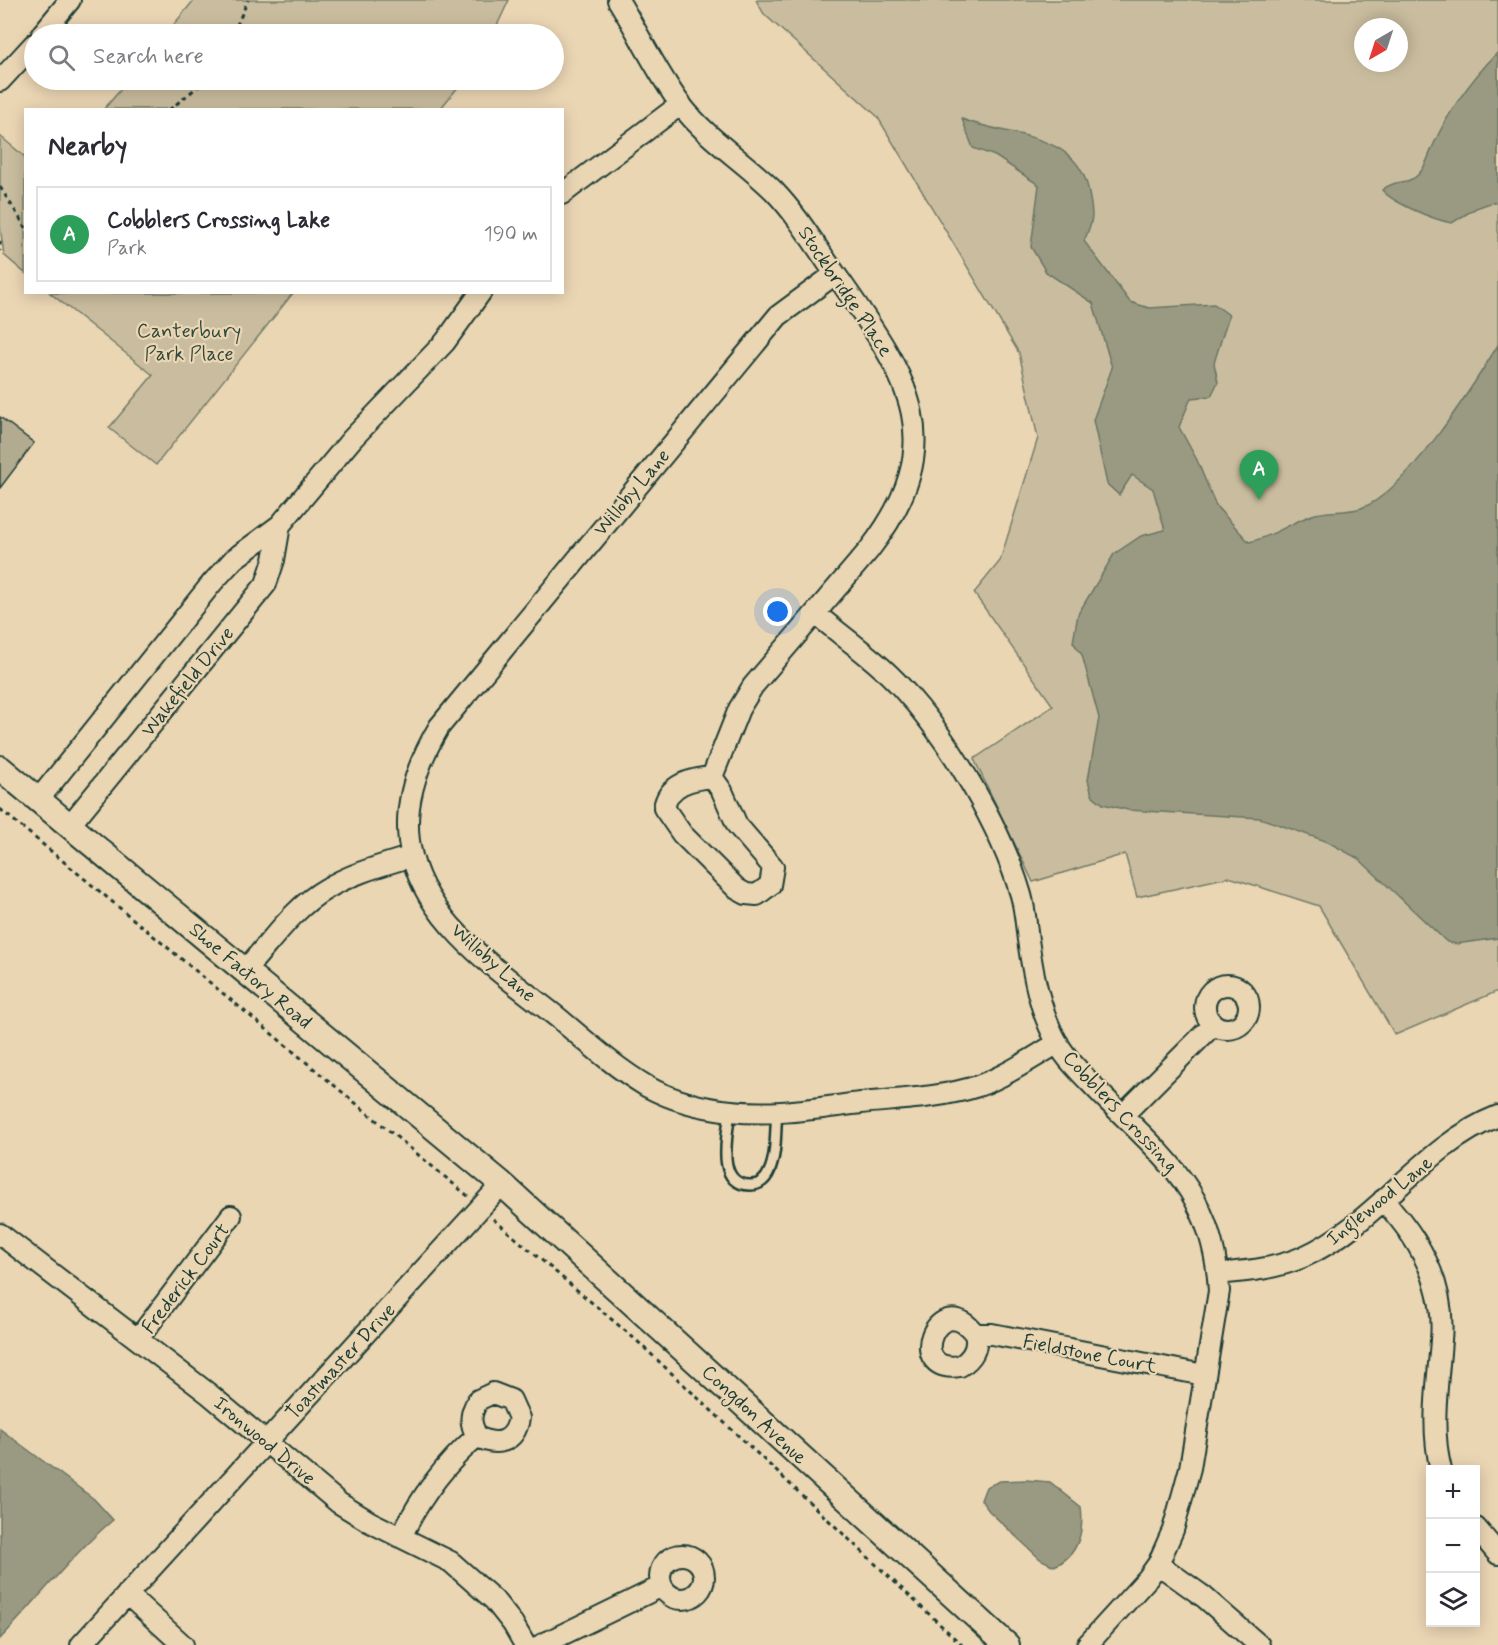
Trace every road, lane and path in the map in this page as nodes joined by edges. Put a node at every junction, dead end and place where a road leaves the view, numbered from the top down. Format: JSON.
{"nodes":[{"id":1,"x":70,"y":0,"type":"edge"},
{"id":2,"x":248,"y":0,"type":"edge"},
{"id":3,"x":618,"y":0,"type":"edge"},
{"id":4,"x":50,"y":24,"type":"edge"},
{"id":5,"x":237,"y":24,"type":"edge"},
{"id":6,"x":24,"y":55,"type":"edge"},
{"id":7,"x":0,"y":81,"type":"edge"},
{"id":8,"x":194,"y":90,"type":"edge"},
{"id":9,"x":681,"y":104,"type":"junction"},
{"id":10,"x":172,"y":108,"type":"edge"},
{"id":11,"x":0,"y":187,"type":"edge"},
{"id":12,"x":564,"y":192,"type":"edge"},
{"id":13,"x":24,"y":225,"type":"edge"},
{"id":14,"x":0,"y":241,"type":"edge"},
{"id":15,"x":0,"y":251,"type":"edge"},
{"id":16,"x":835,"y":274,"type":"junction"},
{"id":17,"x":480,"y":294,"type":"edge"},
{"id":18,"x":280,"y":525,"type":"junction"},
{"id":19,"x":816,"y":614,"type":"junction"},
{"id":20,"x":0,"y":768,"type":"edge"},
{"id":21,"x":712,"y":777,"type":"junction"},
{"id":22,"x":39,"y":799,"type":"junction"},
{"id":23,"x":0,"y":809,"type":"edge"},
{"id":24,"x":70,"y":825,"type":"junction"},
{"id":25,"x":412,"y":856,"type":"junction"},
{"id":26,"x":245,"y":970,"type":"junction"},
{"id":27,"x":1213,"y":1025,"type":"dead end"},
{"id":28,"x":1058,"y":1043,"type":"junction"},
{"id":29,"x":730,"y":1111,"type":"junction"},
{"id":30,"x":777,"y":1112,"type":"junction"},
{"id":31,"x":1123,"y":1115,"type":"junction"},
{"id":32,"x":1498,"y":1116,"type":"edge"},
{"id":33,"x":502,"y":1184,"type":"junction"},
{"id":34,"x":470,"y":1198,"type":"dead end"},
{"id":35,"x":1383,"y":1200,"type":"junction"},
{"id":36,"x":231,"y":1216,"type":"dead end"},
{"id":37,"x":492,"y":1218,"type":"dead end"},
{"id":38,"x":0,"y":1234,"type":"edge"},
{"id":39,"x":1218,"y":1274,"type":"junction"},
{"id":40,"x":975,"y":1334,"type":"dead end"},
{"id":41,"x":138,"y":1339,"type":"junction"},
{"id":42,"x":1204,"y":1376,"type":"junction"},
{"id":43,"x":477,"y":1436,"type":"dead end"},
{"id":44,"x":266,"y":1441,"type":"junction"},
{"id":45,"x":1440,"y":1465,"type":"edge"},
{"id":46,"x":1480,"y":1533,"type":"edge"},
{"id":47,"x":401,"y":1537,"type":"junction"},
{"id":48,"x":1498,"y":1554,"type":"edge"},
{"id":49,"x":1158,"y":1564,"type":"junction"},
{"id":50,"x":662,"y":1586,"type":"dead end"},
{"id":51,"x":127,"y":1594,"type":"junction"},
{"id":52,"x":81,"y":1645,"type":"edge"},
{"id":53,"x":183,"y":1645,"type":"edge"},
{"id":54,"x":525,"y":1645,"type":"edge"},
{"id":55,"x":541,"y":1645,"type":"edge"},
{"id":56,"x":962,"y":1645,"type":"edge"},
{"id":57,"x":1006,"y":1645,"type":"edge"},
{"id":58,"x":1087,"y":1645,"type":"edge"},
{"id":59,"x":1259,"y":1645,"type":"edge"}],
"edges":[{"from":1,"to":4,"type":"street"},
{"from":2,"to":5,"type":"path"},
{"from":3,"to":9,"type":"street","name":"Stockbridge Place"},
{"from":6,"to":7,"type":"street"},
{"from":8,"to":10,"type":"path"},
{"from":9,"to":12,"type":"street"},
{"from":9,"to":16,"type":"street","name":"Stockbridge Place"},
{"from":11,"to":13,"type":"path"},
{"from":14,"to":15,"type":"path"},
{"from":16,"to":19,"type":"street","name":"Stockbridge Place"},
{"from":16,"to":25,"type":"street","name":"Willoby Lane"},
{"from":17,"to":18,"type":"street"},
{"from":18,"to":22,"type":"street"},
{"from":18,"to":24,"type":"street","name":"Wakefield Drive"},
{"from":19,"to":21,"type":"street","name":"Stockbridge Place"},
{"from":19,"to":28,"type":"street","name":"Cobblers Crossing"},
{"from":20,"to":22,"type":"street","name":"Shoe Factory Road"},
{"from":21,"to":21,"type":"street"},
{"from":22,"to":24,"type":"street","name":"Shoe Factory Road"},
{"from":23,"to":34,"type":"path"},
{"from":24,"to":26,"type":"street","name":"Shoe Factory Road"},
{"from":25,"to":26,"type":"street"},
{"from":25,"to":29,"type":"street","name":"Willoby Lane"},
{"from":26,"to":33,"type":"street","name":"Shoe Factory Road"},
{"from":27,"to":31,"type":"street"},
{"from":28,"to":30,"type":"street","name":"Willoby Lane"},
{"from":28,"to":31,"type":"street","name":"Cobblers Crossing"},
{"from":29,"to":30,"type":"street","name":"Willoby Lane"},
{"from":29,"to":30,"type":"lane"},
{"from":31,"to":39,"type":"street","name":"Cobblers Crossing"},
{"from":32,"to":35,"type":"street","name":"Inglewood Lane"},
{"from":33,"to":44,"type":"street","name":"Toastmaster Drive"},
{"from":33,"to":57,"type":"street","name":"Congdon Avenue"},
{"from":35,"to":39,"type":"street","name":"Inglewood Lane"},
{"from":35,"to":45,"type":"street"},
{"from":36,"to":41,"type":"street","name":"Frederick Court"},
{"from":37,"to":56,"type":"path"},
{"from":38,"to":41,"type":"street","name":"Ironwood Drive"},
{"from":39,"to":42,"type":"street","name":"Cobblers Crossing"},
{"from":40,"to":42,"type":"street","name":"Fieldstone Court"},
{"from":41,"to":44,"type":"street","name":"Ironwood Drive"},
{"from":42,"to":49,"type":"street","name":"Cobblers Crossing"},
{"from":43,"to":47,"type":"street"},
{"from":44,"to":47,"type":"street","name":"Ironwood Drive"},
{"from":44,"to":51,"type":"street","name":"Toastmaster Drive"},
{"from":46,"to":48,"type":"street"},
{"from":47,"to":54,"type":"street","name":"Ironwood Drive"},
{"from":49,"to":58,"type":"street","name":"Cobblers Crossing"},
{"from":49,"to":59,"type":"street"},
{"from":50,"to":55,"type":"street"},
{"from":51,"to":52,"type":"street","name":"Toastmaster Drive"},
{"from":51,"to":53,"type":"street"}]}
